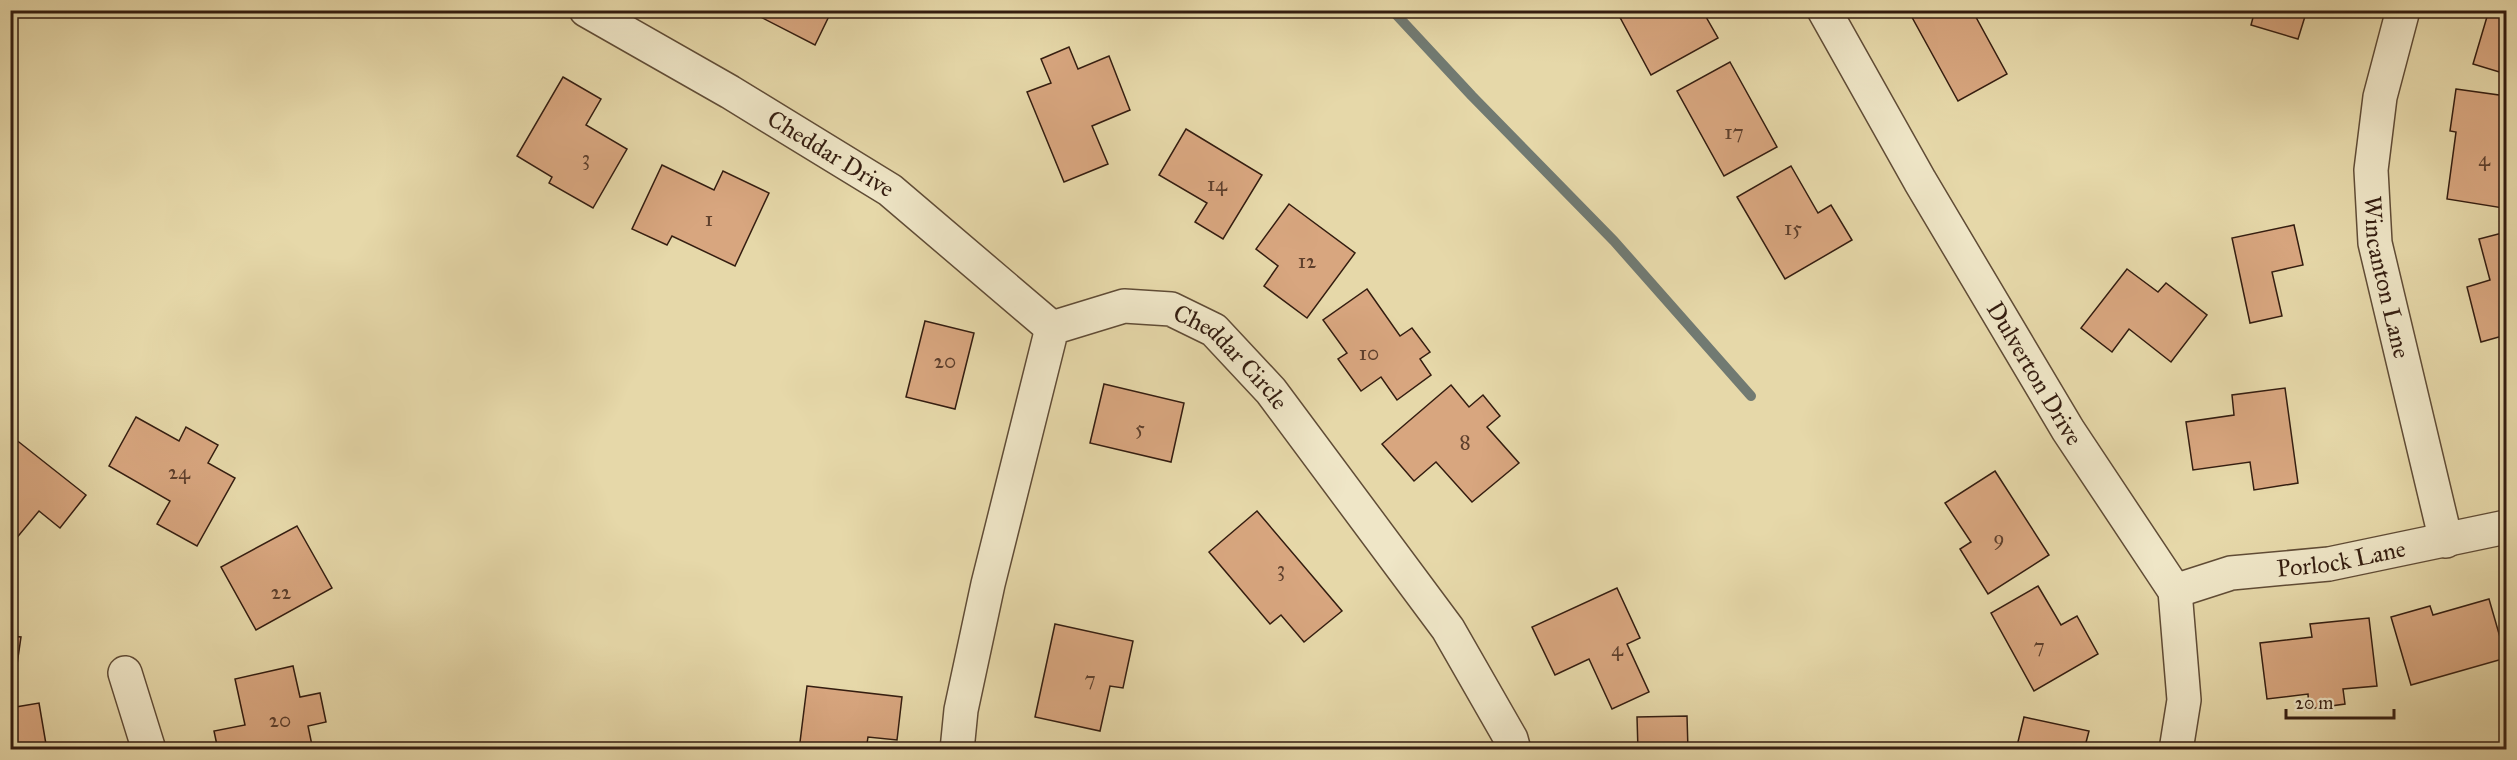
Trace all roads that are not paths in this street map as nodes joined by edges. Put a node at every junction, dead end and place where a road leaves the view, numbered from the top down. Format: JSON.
{"nodes":[{"id":1,"x":586,"y":10,"type":"edge"},
{"id":2,"x":1824,"y":10,"type":"edge"},
{"id":3,"x":2403,"y":10,"type":"edge"},
{"id":4,"x":1052,"y":328,"type":"junction"},
{"id":5,"x":2506,"y":527,"type":"edge"},
{"id":6,"x":2446,"y":542,"type":"junction"},
{"id":7,"x":2175,"y":591,"type":"junction"},
{"id":8,"x":125,"y":673,"type":"dead end"},
{"id":9,"x":149,"y":750,"type":"edge"},
{"id":10,"x":957,"y":750,"type":"edge"},
{"id":11,"x":1514,"y":750,"type":"edge"},
{"id":12,"x":2176,"y":750,"type":"edge"}],
"edges":[{"from":1,"to":4,"type":"street","name":"Cheddar Drive"},
{"from":2,"to":7,"type":"street","name":"Dulverton Drive"},
{"from":3,"to":6,"type":"street","name":"Wincanton Lane"},
{"from":4,"to":10,"type":"street"},
{"from":4,"to":11,"type":"street","name":"Cheddar Circle"},
{"from":5,"to":6,"type":"street","name":"Porlock Lane"},
{"from":6,"to":7,"type":"street","name":"Porlock Lane"},
{"from":7,"to":12,"type":"street","name":"Dulverton Drive"},
{"from":8,"to":9,"type":"street"}]}
